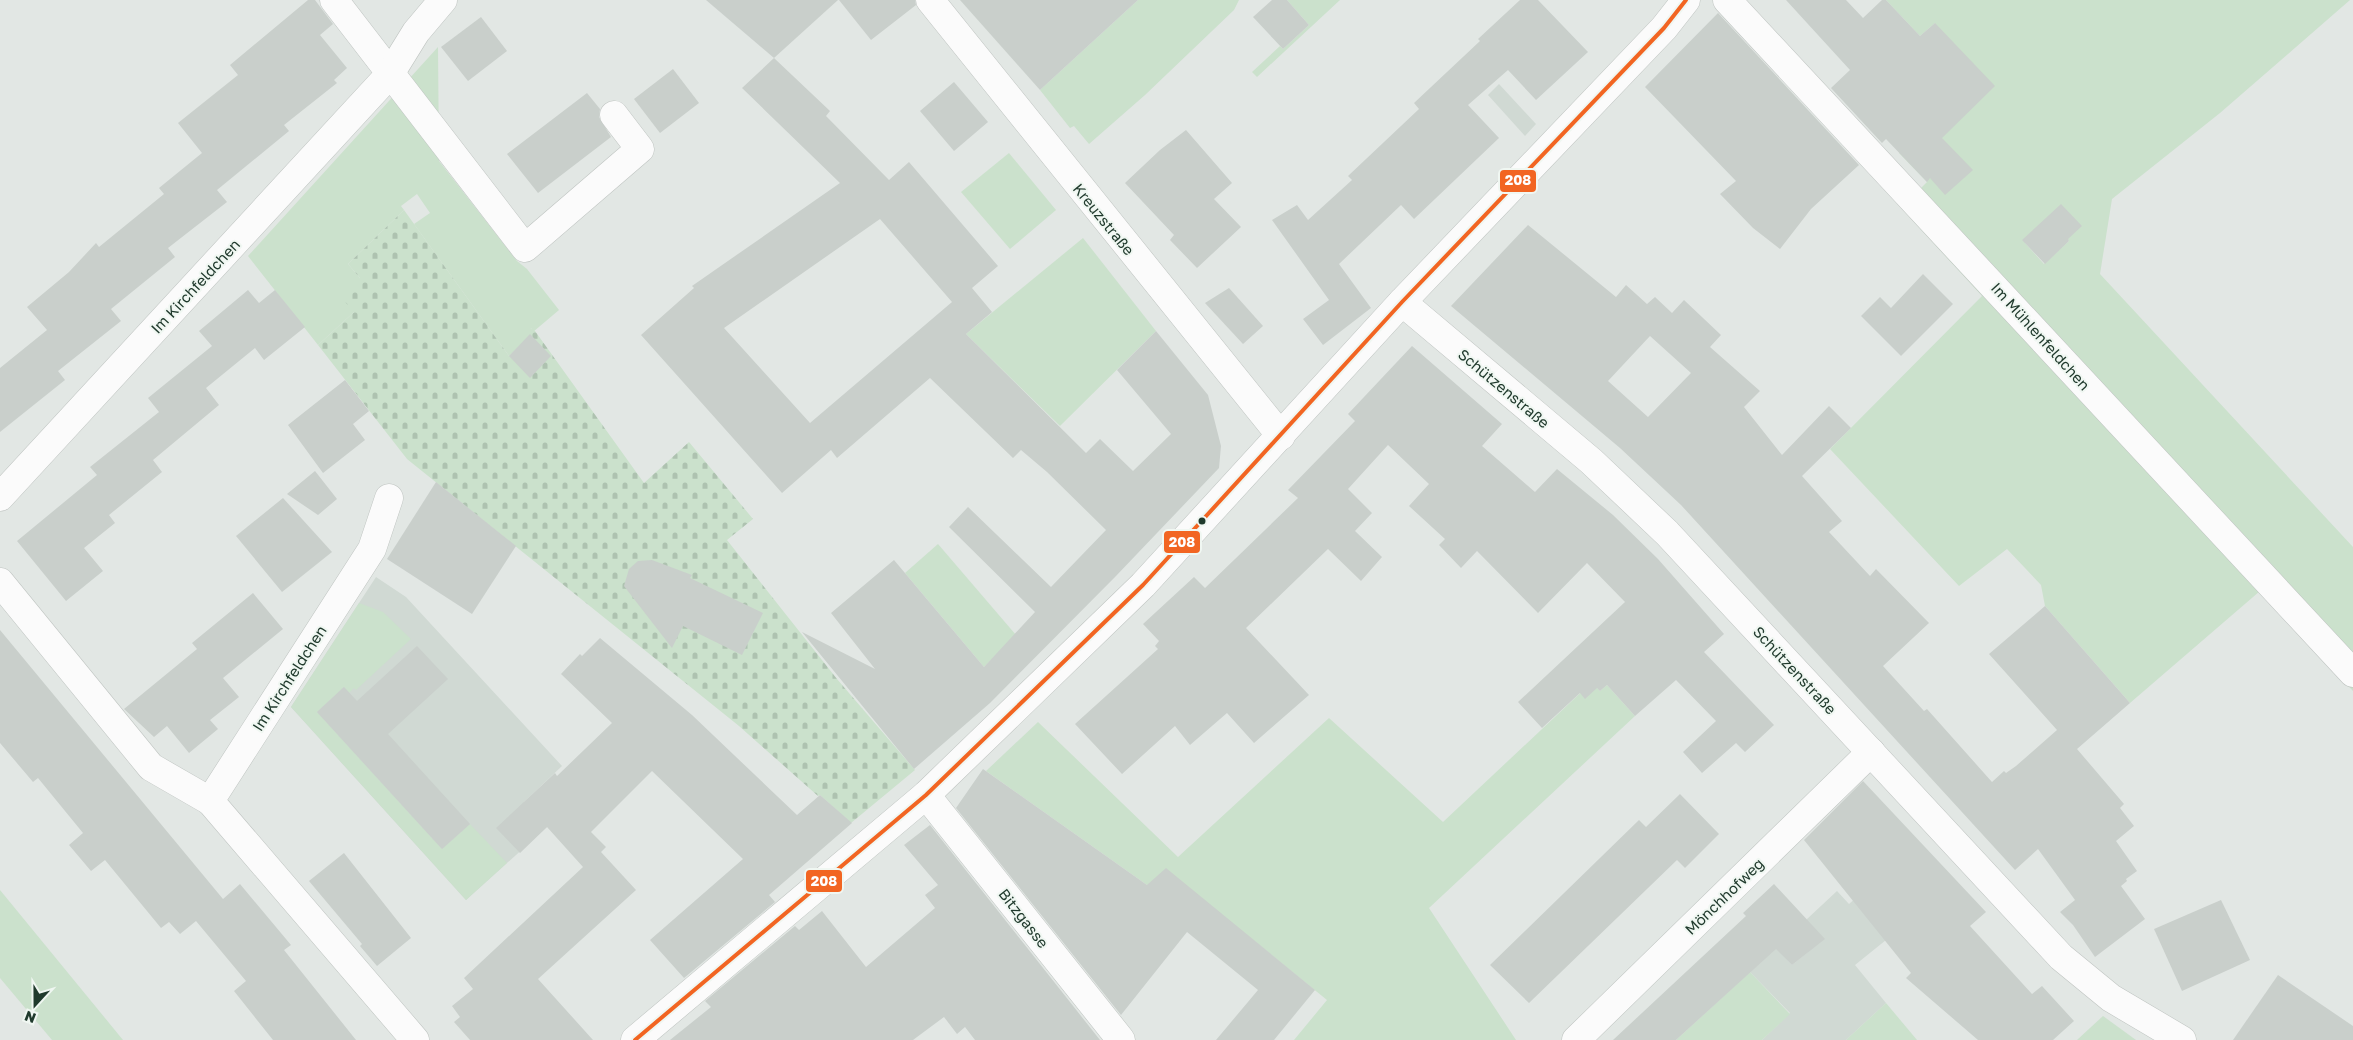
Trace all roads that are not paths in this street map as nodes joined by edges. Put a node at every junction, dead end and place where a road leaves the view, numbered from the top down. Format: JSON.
{"nodes":[{"id":1,"x":334,"y":0,"type":"edge"},
{"id":2,"x":443,"y":0,"type":"edge"},
{"id":3,"x":930,"y":0,"type":"edge"},
{"id":4,"x":1686,"y":0,"type":"edge"},
{"id":5,"x":1728,"y":0,"type":"edge"},
{"id":6,"x":390,"y":74,"type":"junction"},
{"id":7,"x":614,"y":115,"type":"dead end"},
{"id":8,"x":1402,"y":302,"type":"junction"},
{"id":9,"x":1281,"y":436,"type":"junction"},
{"id":10,"x":0,"y":497,"type":"edge"},
{"id":11,"x":390,"y":498,"type":"dead end"},
{"id":12,"x":0,"y":582,"type":"edge"},
{"id":13,"x":2353,"y":673,"type":"edge"},
{"id":14,"x":1871,"y":752,"type":"junction"},
{"id":15,"x":926,"y":795,"type":"junction"},
{"id":16,"x":210,"y":801,"type":"junction"},
{"id":17,"x":415,"y":1040,"type":"edge"},
{"id":18,"x":635,"y":1040,"type":"edge"},
{"id":19,"x":1121,"y":1040,"type":"edge"},
{"id":20,"x":1576,"y":1040,"type":"edge"},
{"id":21,"x":2182,"y":1040,"type":"edge"}],
"edges":[{"from":1,"to":6,"type":"street"},
{"from":2,"to":6,"type":"street","name":"Im Kirchfeldchen"},
{"from":3,"to":9,"type":"street","name":"Kreuzstraße"},
{"from":4,"to":8,"type":"street"},
{"from":5,"to":13,"type":"street","name":"Im Mühlenfeldchen"},
{"from":6,"to":7,"type":"street"},
{"from":6,"to":10,"type":"street","name":"Im Kirchfeldchen"},
{"from":8,"to":9,"type":"street"},
{"from":8,"to":14,"type":"street","name":"Schützenstraße"},
{"from":9,"to":15,"type":"street"},
{"from":11,"to":16,"type":"street","name":"Im Kirchfeldchen"},
{"from":12,"to":16,"type":"street"},
{"from":14,"to":20,"type":"street","name":"Mönchhofweg"},
{"from":14,"to":21,"type":"street","name":"Schützenstraße"},
{"from":15,"to":18,"type":"street"},
{"from":15,"to":19,"type":"street","name":"Bitzgasse"},
{"from":16,"to":17,"type":"street"}]}
